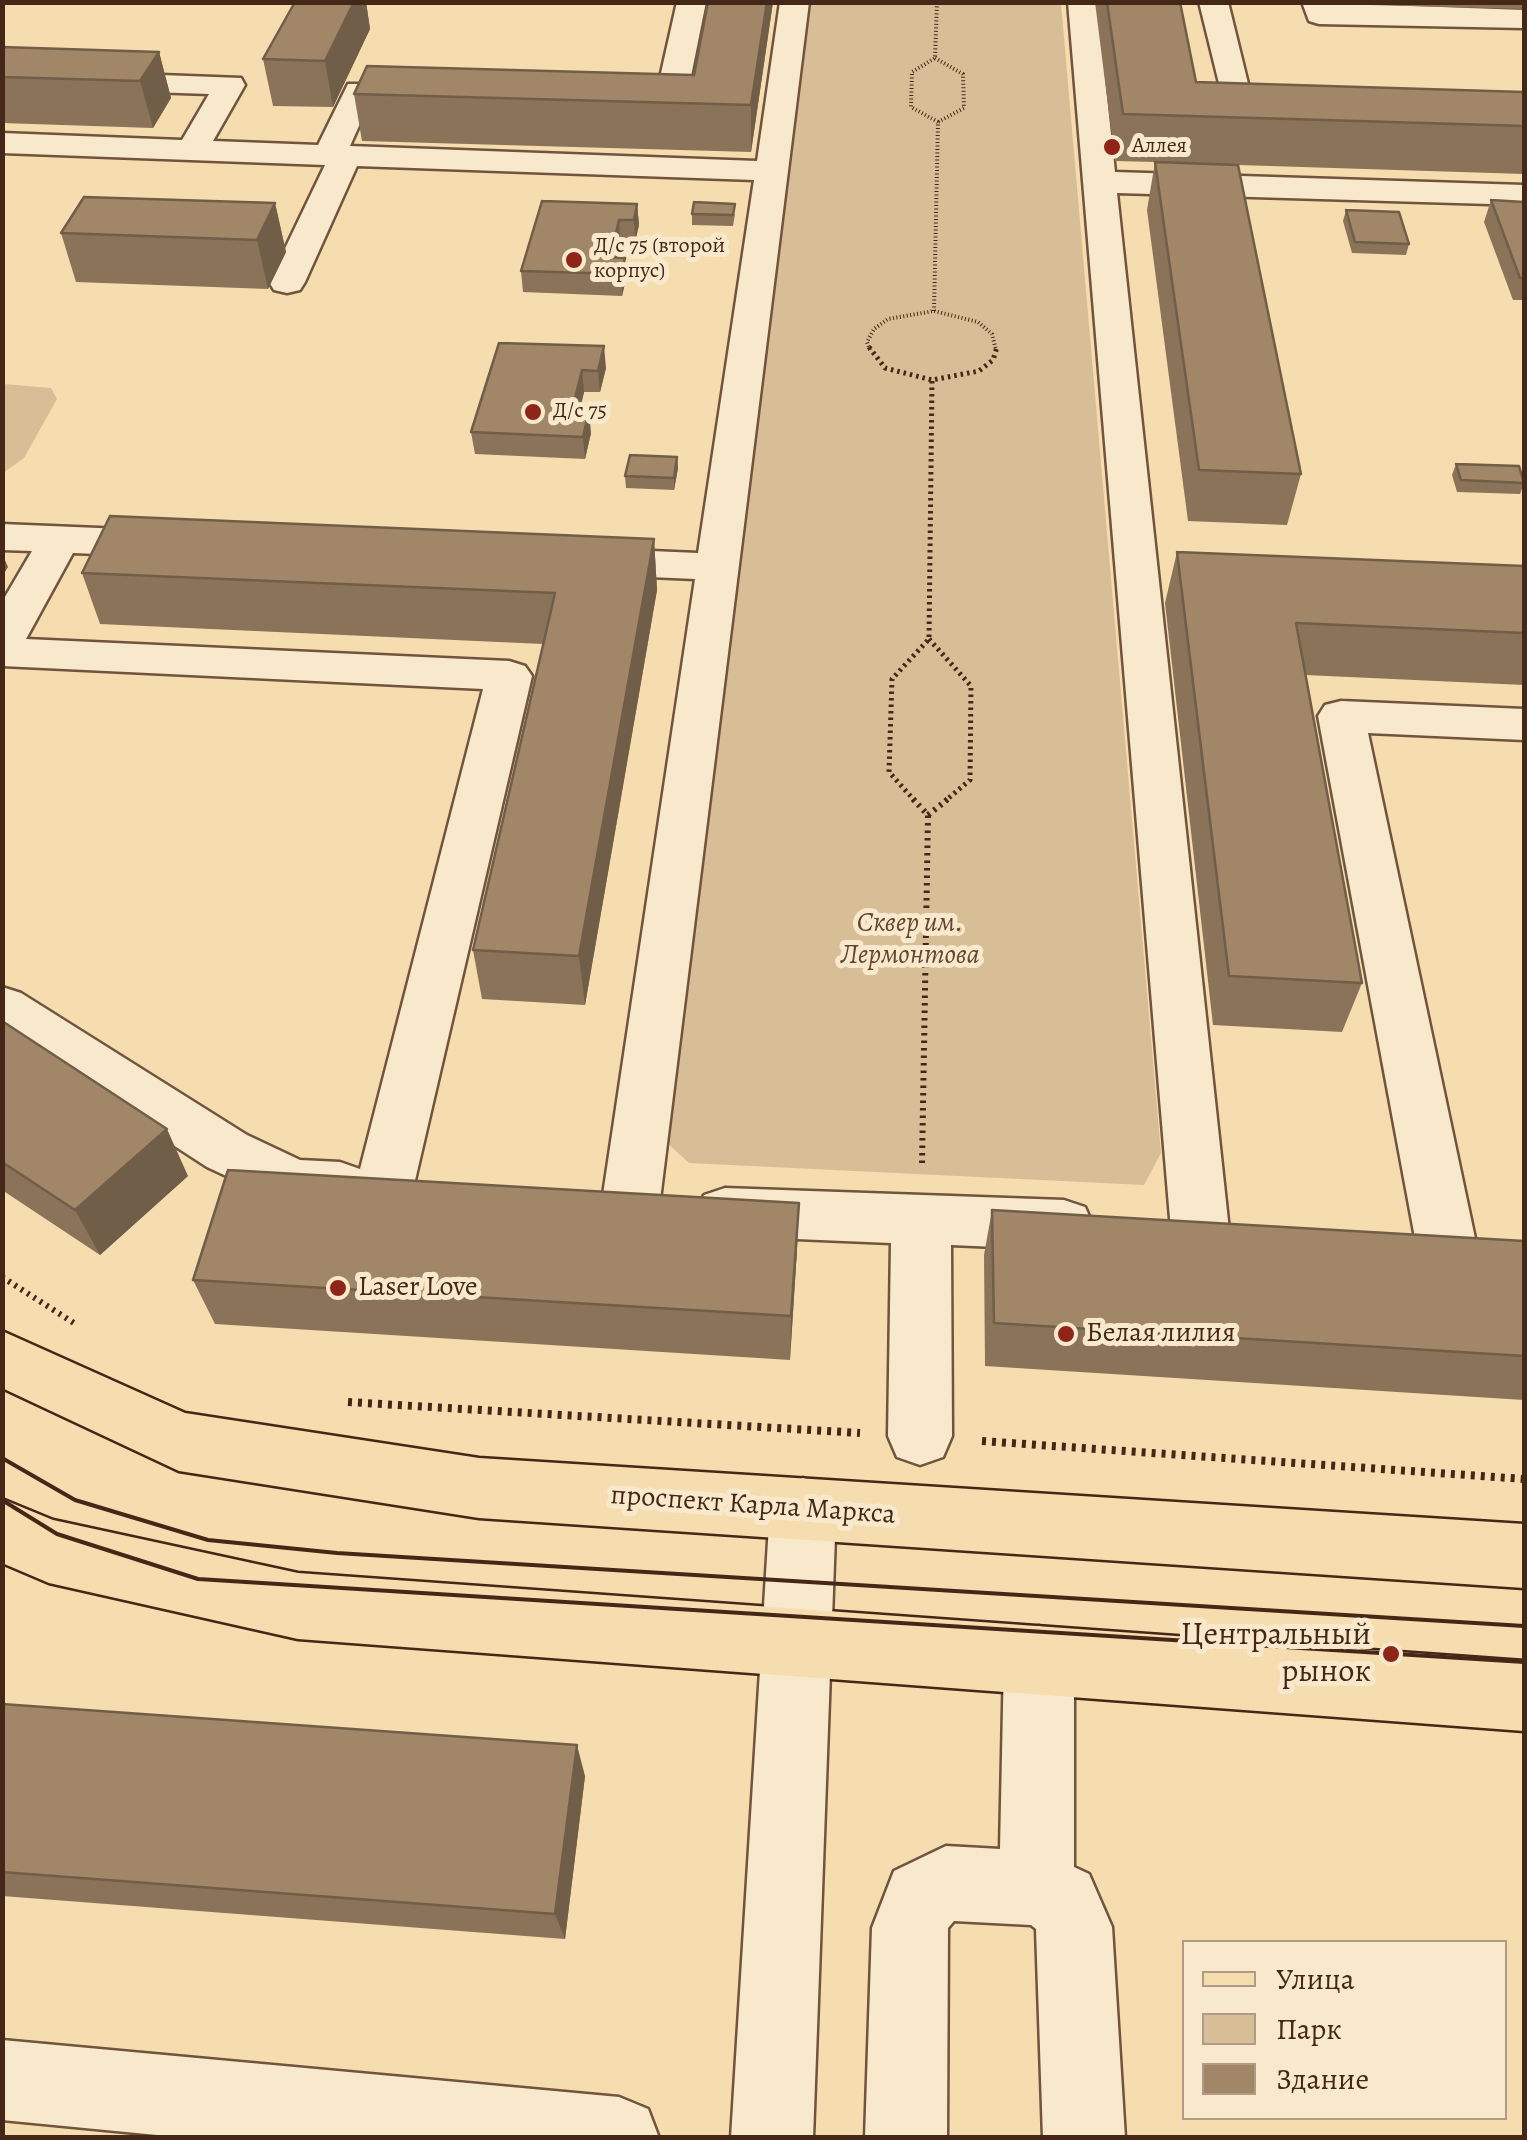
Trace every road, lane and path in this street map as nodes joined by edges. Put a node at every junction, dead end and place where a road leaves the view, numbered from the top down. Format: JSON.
{"nodes":[{"id":1,"x":692,"y":2,"type":"edge"},
{"id":2,"x":795,"y":2,"type":"edge"},
{"id":3,"x":937,"y":2,"type":"edge"},
{"id":4,"x":1082,"y":2,"type":"edge"},
{"id":5,"x":1214,"y":2,"type":"edge"},
{"id":6,"x":1316,"y":2,"type":"edge"},
{"id":7,"x":1524,"y":19,"type":"edge"},
{"id":8,"x":935,"y":58,"type":"junction"},
{"id":9,"x":2,"y":78,"type":"edge"},
{"id":10,"x":456,"y":94,"type":"edge"},
{"id":11,"x":592,"y":98,"type":"edge"},
{"id":12,"x":1316,"y":119,"type":"edge"},
{"id":13,"x":938,"y":122,"type":"junction"},
{"id":14,"x":2,"y":143,"type":"edge"},
{"id":15,"x":192,"y":150,"type":"junction"},
{"id":16,"x":337,"y":155,"type":"junction"},
{"id":17,"x":772,"y":171,"type":"junction"},
{"id":18,"x":1099,"y":182,"type":"junction"},
{"id":19,"x":1524,"y":195,"type":"edge"},
{"id":20,"x":288,"y":282,"type":"dead end"},
{"id":21,"x":934,"y":311,"type":"junction"},
{"id":22,"x":932,"y":380,"type":"junction"},
{"id":23,"x":2,"y":537,"type":"edge"},
{"id":24,"x":59,"y":540,"type":"junction"},
{"id":25,"x":214,"y":546,"type":"edge"},
{"id":26,"x":544,"y":560,"type":"edge"},
{"id":27,"x":718,"y":567,"type":"junction"},
{"id":28,"x":930,"y":639,"type":"junction"},
{"id":29,"x":2,"y":642,"type":"edge"},
{"id":30,"x":2,"y":652,"type":"edge"},
{"id":31,"x":1524,"y":724,"type":"edge"},
{"id":32,"x":928,"y":815,"type":"junction"},
{"id":33,"x":2,"y":1007,"type":"edge"},
{"id":34,"x":384,"y":1189,"type":"junction"},
{"id":35,"x":441,"y":1193,"type":"edge"},
{"id":36,"x":574,"y":1204,"type":"edge"},
{"id":37,"x":630,"y":1208,"type":"junction"},
{"id":38,"x":921,"y":1220,"type":"junction"},
{"id":39,"x":1200,"y":1230,"type":"junction"},
{"id":40,"x":1256,"y":1233,"type":"edge"},
{"id":41,"x":1389,"y":1240,"type":"edge"},
{"id":42,"x":1446,"y":1243,"type":"junction"},
{"id":43,"x":1505,"y":1246,"type":"edge"},
{"id":44,"x":2,"y":1277,"type":"edge"},
{"id":45,"x":89,"y":1331,"type":"dead end"},
{"id":46,"x":2,"y":1358,"type":"edge"},
{"id":47,"x":337,"y":1402,"type":"dead end"},
{"id":48,"x":920,"y":1436,"type":"junction"},
{"id":49,"x":1524,"y":1479,"type":"edge"},
{"id":50,"x":804,"y":1509,"type":"junction"},
{"id":51,"x":2,"y":1530,"type":"edge"},
{"id":52,"x":1524,"y":1556,"type":"edge"},
{"id":53,"x":794,"y":1645,"type":"junction"},
{"id":54,"x":1039,"y":1661,"type":"junction"},
{"id":55,"x":1524,"y":1696,"type":"edge"},
{"id":56,"x":1036,"y":1888,"type":"junction"},
{"id":57,"x":2,"y":2080,"type":"edge"},
{"id":58,"x":619,"y":2138,"type":"edge"},
{"id":59,"x":772,"y":2138,"type":"edge"},
{"id":60,"x":906,"y":2138,"type":"edge"},
{"id":61,"x":1084,"y":2138,"type":"edge"}],
"edges":[{"from":1,"to":11,"type":"lane"},
{"from":2,"to":17,"type":"lane"},
{"from":3,"to":8,"type":"path"},
{"from":4,"to":18,"type":"lane"},
{"from":5,"to":12,"type":"lane"},
{"from":6,"to":7,"type":"lane"},
{"from":8,"to":13,"type":"path"},
{"from":8,"to":13,"type":"path"},
{"from":9,"to":15,"type":"lane"},
{"from":10,"to":16,"type":"lane"},
{"from":13,"to":21,"type":"path"},
{"from":14,"to":15,"type":"lane"},
{"from":15,"to":16,"type":"lane"},
{"from":16,"to":17,"type":"lane"},
{"from":16,"to":20,"type":"lane"},
{"from":17,"to":27,"type":"lane"},
{"from":18,"to":19,"type":"lane"},
{"from":18,"to":39,"type":"lane"},
{"from":21,"to":22,"type":"path"},
{"from":21,"to":22,"type":"path"},
{"from":22,"to":28,"type":"path"},
{"from":23,"to":24,"type":"lane"},
{"from":24,"to":25,"type":"lane"},
{"from":24,"to":29,"type":"lane"},
{"from":26,"to":27,"type":"lane"},
{"from":27,"to":37,"type":"lane"},
{"from":28,"to":32,"type":"path"},
{"from":28,"to":32,"type":"path"},
{"from":30,"to":34,"type":"lane"},
{"from":31,"to":42,"type":"lane"},
{"from":32,"to":38,"type":"path"},
{"from":33,"to":34,"type":"lane"},
{"from":34,"to":35,"type":"lane"},
{"from":36,"to":37,"type":"lane"},
{"from":37,"to":38,"type":"lane"},
{"from":38,"to":39,"type":"lane"},
{"from":38,"to":48,"type":"lane"},
{"from":39,"to":40,"type":"lane"},
{"from":41,"to":42,"type":"lane"},
{"from":42,"to":43,"type":"lane"},
{"from":44,"to":45,"type":"path"},
{"from":46,"to":50,"type":"main road","name":"проспект Карла Маркса"},
{"from":47,"to":48,"type":"path"},
{"from":48,"to":49,"type":"path"},
{"from":50,"to":52,"type":"main road","name":"проспект Карла Маркса"},
{"from":50,"to":53,"type":"lane"},
{"from":51,"to":53,"type":"main road"},
{"from":53,"to":54,"type":"main road"},
{"from":53,"to":59,"type":"lane"},
{"from":54,"to":55,"type":"main road"},
{"from":54,"to":56,"type":"lane"},
{"from":56,"to":60,"type":"lane"},
{"from":56,"to":61,"type":"lane"},
{"from":57,"to":58,"type":"lane"}]}
